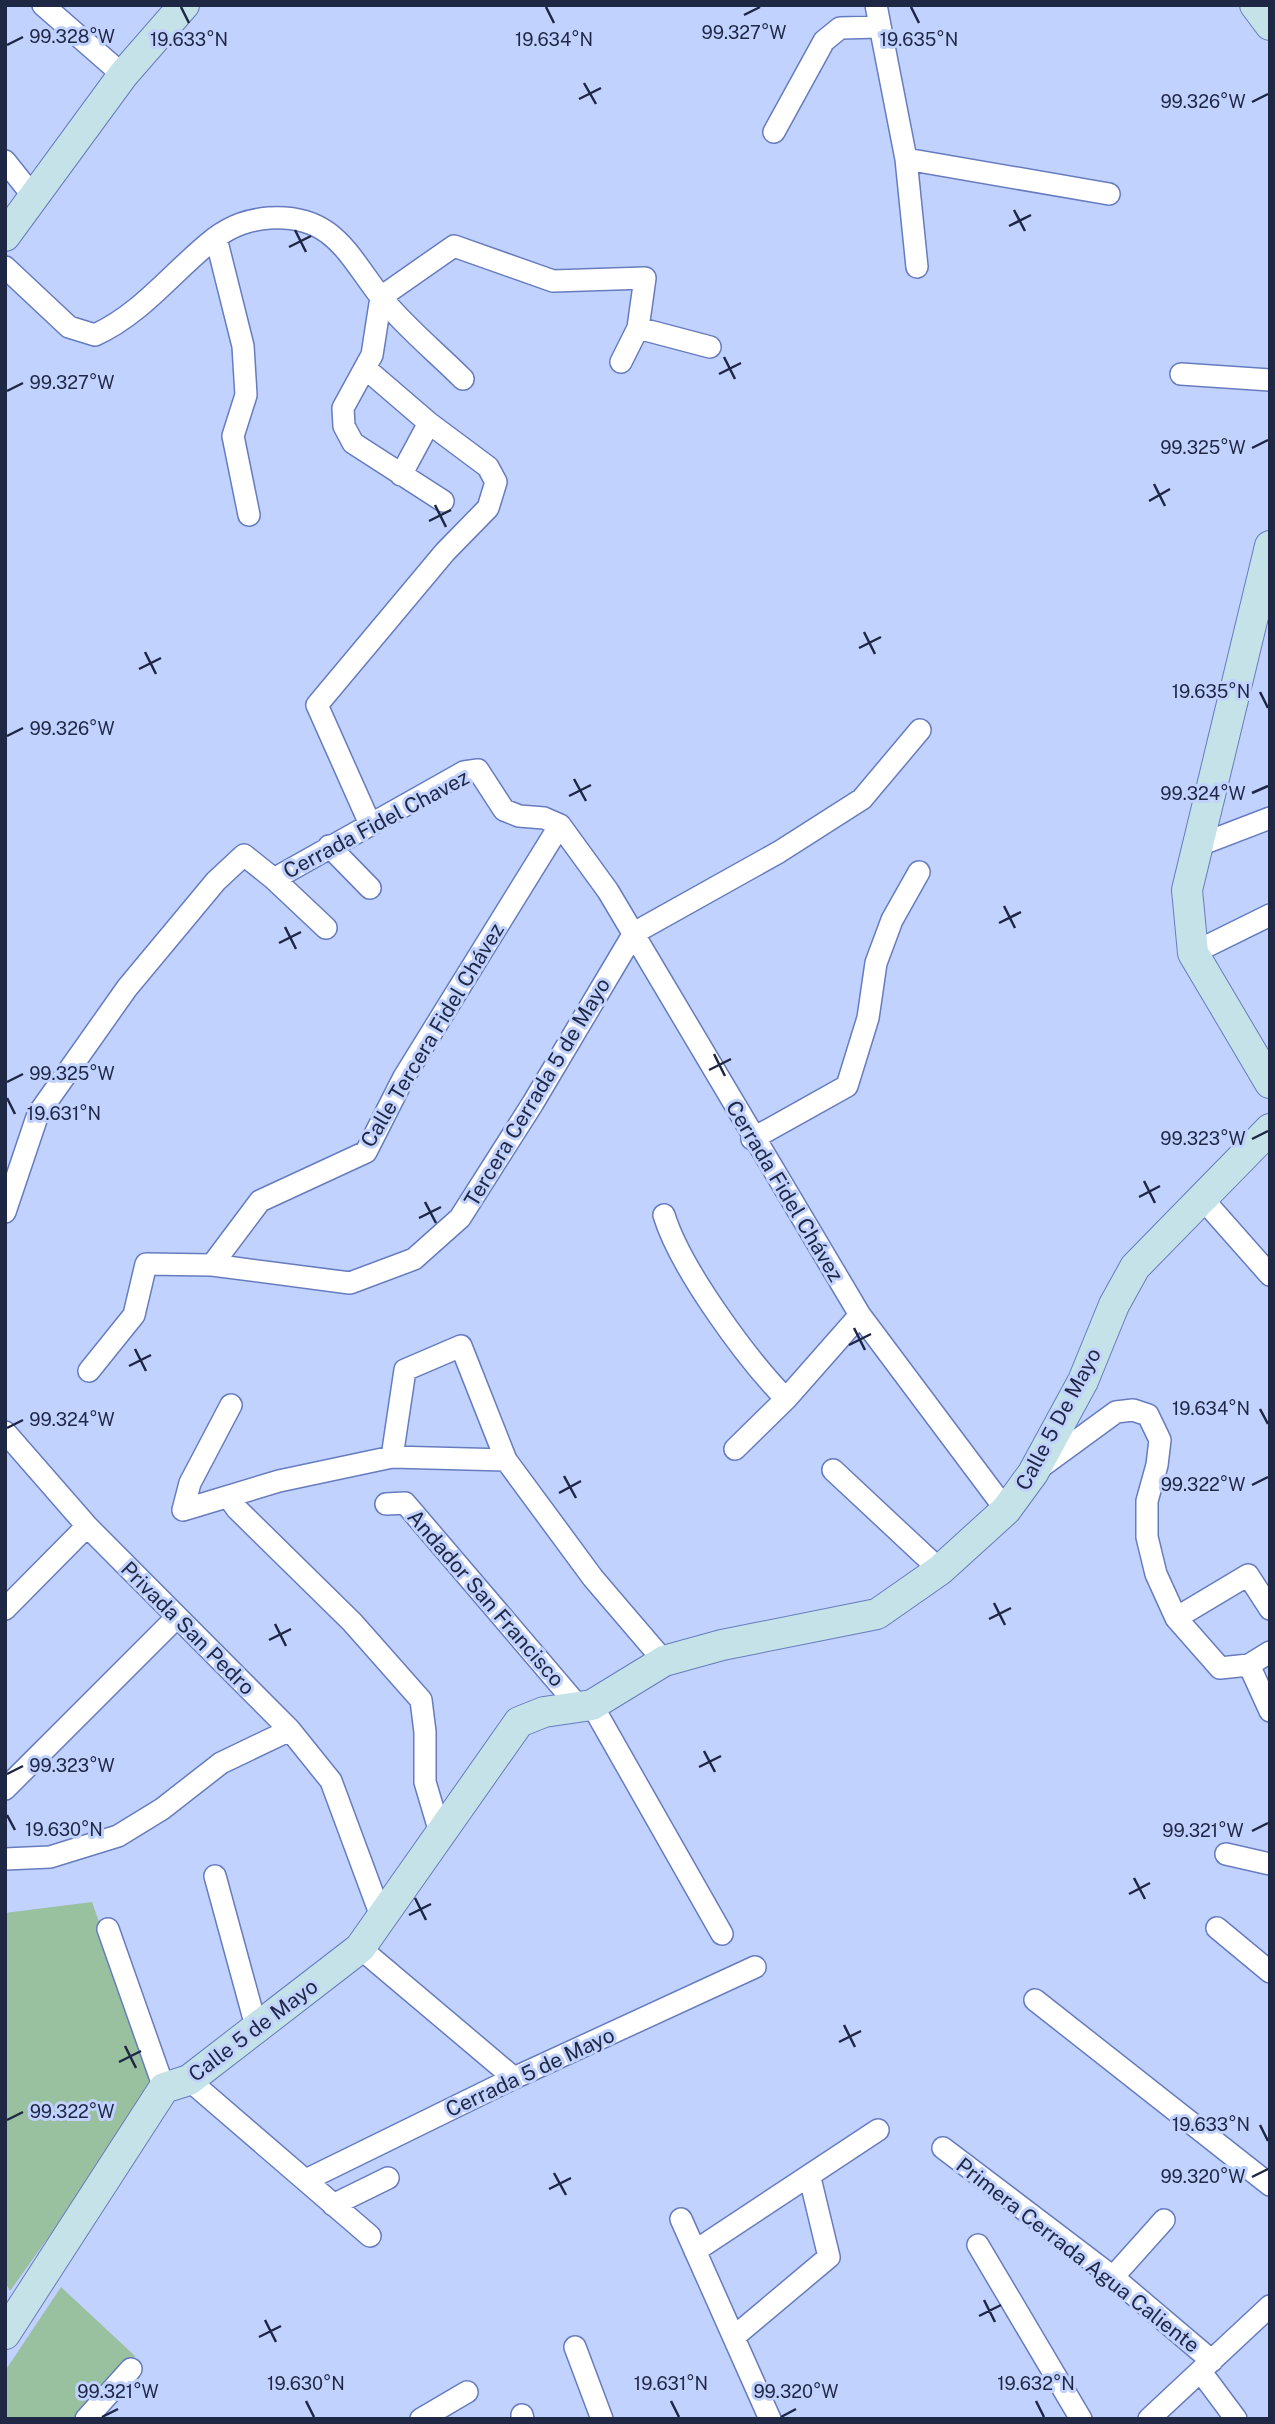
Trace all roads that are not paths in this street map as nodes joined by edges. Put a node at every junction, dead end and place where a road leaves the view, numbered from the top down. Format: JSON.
{"nodes":[{"id":1,"x":43,"y":5,"type":"edge"},
{"id":2,"x":184,"y":5,"type":"edge"},
{"id":3,"x":876,"y":5,"type":"edge"},
{"id":4,"x":1255,"y":5,"type":"edge"},
{"id":5,"x":1270,"y":25,"type":"edge"},
{"id":6,"x":880,"y":27,"type":"junction"},
{"id":7,"x":123,"y":75,"type":"junction"},
{"id":8,"x":774,"y":132,"type":"dead end"},
{"id":9,"x":906,"y":159,"type":"junction"},
{"id":10,"x":5,"y":161,"type":"edge"},
{"id":11,"x":1109,"y":194,"type":"dead end"},
{"id":12,"x":33,"y":196,"type":"junction"},
{"id":13,"x":5,"y":236,"type":"edge"},
{"id":14,"x":216,"y":238,"type":"junction"},
{"id":15,"x":5,"y":267,"type":"edge"},
{"id":16,"x":917,"y":267,"type":"dead end"},
{"id":17,"x":381,"y":297,"type":"junction"},
{"id":18,"x":638,"y":328,"type":"junction"},
{"id":19,"x":710,"y":347,"type":"dead end"},
{"id":20,"x":621,"y":362,"type":"dead end"},
{"id":21,"x":365,"y":368,"type":"junction"},
{"id":22,"x":1181,"y":374,"type":"dead end"},
{"id":23,"x":463,"y":379,"type":"dead end"},
{"id":24,"x":1270,"y":380,"type":"edge"},
{"id":25,"x":429,"y":423,"type":"junction"},
{"id":26,"x":401,"y":475,"type":"junction"},
{"id":27,"x":443,"y":501,"type":"dead end"},
{"id":28,"x":249,"y":514,"type":"dead end"},
{"id":29,"x":1270,"y":546,"type":"edge"},
{"id":30,"x":920,"y":730,"type":"dead end"},
{"id":31,"x":1270,"y":818,"type":"edge"},
{"id":32,"x":370,"y":824,"type":"junction"},
{"id":33,"x":560,"y":825,"type":"junction"},
{"id":34,"x":329,"y":846,"type":"junction"},
{"id":35,"x":1197,"y":846,"type":"junction"},
{"id":36,"x":919,"y":872,"type":"dead end"},
{"id":37,"x":274,"y":879,"type":"junction"},
{"id":38,"x":370,"y":888,"type":"dead end"},
{"id":39,"x":1270,"y":915,"type":"edge"},
{"id":40,"x":326,"y":928,"type":"dead end"},
{"id":41,"x":634,"y":933,"type":"junction"},
{"id":42,"x":1193,"y":953,"type":"junction"},
{"id":43,"x":1270,"y":1083,"type":"edge"},
{"id":44,"x":1270,"y":1129,"type":"edge"},
{"id":45,"x":752,"y":1139,"type":"junction"},
{"id":46,"x":1201,"y":1198,"type":"junction"},
{"id":47,"x":5,"y":1212,"type":"edge"},
{"id":48,"x":664,"y":1215,"type":"dead end"},
{"id":49,"x":212,"y":1265,"type":"junction"},
{"id":50,"x":1270,"y":1275,"type":"edge"},
{"id":51,"x":860,"y":1315,"type":"junction"},
{"id":52,"x":89,"y":1371,"type":"dead end"},
{"id":53,"x":786,"y":1399,"type":"junction"},
{"id":54,"x":231,"y":1405,"type":"dead end"},
{"id":55,"x":5,"y":1432,"type":"edge"},
{"id":56,"x":735,"y":1449,"type":"dead end"},
{"id":57,"x":392,"y":1457,"type":"junction"},
{"id":58,"x":506,"y":1460,"type":"junction"},
{"id":59,"x":833,"y":1471,"type":"dead end"},
{"id":60,"x":1033,"y":1472,"type":"junction"},
{"id":61,"x":229,"y":1498,"type":"junction"},
{"id":62,"x":386,"y":1504,"type":"dead end"},
{"id":63,"x":1006,"y":1510,"type":"junction"},
{"id":64,"x":87,"y":1526,"type":"junction"},
{"id":65,"x":940,"y":1570,"type":"junction"},
{"id":66,"x":5,"y":1609,"type":"edge"},
{"id":67,"x":1270,"y":1609,"type":"edge"},
{"id":68,"x":177,"y":1617,"type":"junction"},
{"id":69,"x":1176,"y":1618,"type":"junction"},
{"id":70,"x":1270,"y":1652,"type":"edge"},
{"id":71,"x":664,"y":1661,"type":"junction"},
{"id":72,"x":1249,"y":1665,"type":"junction"},
{"id":73,"x":586,"y":1706,"type":"junction"},
{"id":74,"x":1270,"y":1711,"type":"edge"},
{"id":75,"x":290,"y":1730,"type":"junction"},
{"id":76,"x":5,"y":1789,"type":"edge"},
{"id":77,"x":441,"y":1836,"type":"junction"},
{"id":78,"x":1226,"y":1854,"type":"dead end"},
{"id":79,"x":5,"y":1859,"type":"edge"},
{"id":80,"x":1270,"y":1864,"type":"edge"},
{"id":81,"x":215,"y":1875,"type":"dead end"},
{"id":82,"x":381,"y":1916,"type":"junction"},
{"id":83,"x":1217,"y":1928,"type":"dead end"},
{"id":84,"x":108,"y":1929,"type":"dead end"},
{"id":85,"x":722,"y":1934,"type":"dead end"},
{"id":86,"x":360,"y":1948,"type":"junction"},
{"id":87,"x":755,"y":1967,"type":"dead end"},
{"id":88,"x":1270,"y":1972,"type":"edge"},
{"id":89,"x":1035,"y":2000,"type":"dead end"},
{"id":90,"x":257,"y":2030,"type":"junction"},
{"id":91,"x":514,"y":2078,"type":"junction"},
{"id":92,"x":177,"y":2084,"type":"junction"},
{"id":93,"x":878,"y":2130,"type":"dead end"},
{"id":94,"x":943,"y":2148,"type":"dead end"},
{"id":95,"x":388,"y":2178,"type":"dead end"},
{"id":96,"x":810,"y":2178,"type":"junction"},
{"id":97,"x":306,"y":2180,"type":"junction"},
{"id":98,"x":1270,"y":2185,"type":"edge"},
{"id":99,"x":333,"y":2205,"type":"junction"},
{"id":100,"x":681,"y":2219,"type":"dead end"},
{"id":101,"x":1164,"y":2220,"type":"dead end"},
{"id":102,"x":370,"y":2236,"type":"dead end"},
{"id":103,"x":978,"y":2245,"type":"dead end"},
{"id":104,"x":695,"y":2251,"type":"junction"},
{"id":105,"x":1112,"y":2277,"type":"junction"},
{"id":106,"x":1270,"y":2306,"type":"edge"},
{"id":107,"x":5,"y":2334,"type":"edge"},
{"id":108,"x":735,"y":2336,"type":"junction"},
{"id":109,"x":575,"y":2347,"type":"dead end"},
{"id":110,"x":1207,"y":2367,"type":"junction"},
{"id":111,"x":131,"y":2369,"type":"dead end"},
{"id":112,"x":467,"y":2392,"type":"dead end"},
{"id":113,"x":86,"y":2419,"type":"edge"},
{"id":114,"x":421,"y":2419,"type":"edge"},
{"id":115,"x":602,"y":2419,"type":"edge"},
{"id":116,"x":770,"y":2419,"type":"edge"},
{"id":117,"x":1081,"y":2419,"type":"edge"},
{"id":118,"x":1149,"y":2419,"type":"edge"},
{"id":119,"x":1236,"y":2419,"type":"edge"}],
"edges":[{"from":1,"to":7,"type":"street"},
{"from":2,"to":7,"type":"street"},
{"from":3,"to":6,"type":"street"},
{"from":4,"to":5,"type":"street"},
{"from":6,"to":8,"type":"street"},
{"from":6,"to":9,"type":"street"},
{"from":7,"to":12,"type":"street"},
{"from":9,"to":11,"type":"street"},
{"from":9,"to":16,"type":"street"},
{"from":10,"to":12,"type":"street"},
{"from":12,"to":13,"type":"street"},
{"from":14,"to":15,"type":"street"},
{"from":14,"to":17,"type":"street"},
{"from":14,"to":28,"type":"street"},
{"from":17,"to":18,"type":"street"},
{"from":17,"to":21,"type":"street"},
{"from":17,"to":23,"type":"street"},
{"from":18,"to":19,"type":"street"},
{"from":18,"to":20,"type":"street"},
{"from":21,"to":25,"type":"street"},
{"from":21,"to":26,"type":"street"},
{"from":22,"to":24,"type":"street"},
{"from":25,"to":26,"type":"street"},
{"from":25,"to":32,"type":"street"},
{"from":26,"to":27,"type":"street"},
{"from":29,"to":35,"type":"street"},
{"from":30,"to":41,"type":"street"},
{"from":31,"to":35,"type":"street"},
{"from":32,"to":33,"type":"street","name":"Cerrada Fidel Chavez"},
{"from":32,"to":34,"type":"street","name":"Cerrada Fidel Chavez"},
{"from":33,"to":41,"type":"street","name":"Cerrada Fidel Chávez"},
{"from":33,"to":49,"type":"street","name":"Calle Tercera Fidel Chávez"},
{"from":34,"to":37,"type":"street","name":"Cerrada Fidel Chavez"},
{"from":34,"to":38,"type":"street"},
{"from":35,"to":42,"type":"street"},
{"from":36,"to":45,"type":"street"},
{"from":37,"to":40,"type":"street","name":"Cerrada Fidel Chavez"},
{"from":37,"to":47,"type":"street","name":"Cerrada Fidel Chavez"},
{"from":39,"to":42,"type":"street"},
{"from":41,"to":45,"type":"street","name":"Cerrada Fidel Chávez"},
{"from":41,"to":49,"type":"street","name":"Tercera Cerrada 5 de Mayo"},
{"from":42,"to":43,"type":"street"},
{"from":44,"to":46,"type":"street","name":"Calle 5 De Mayo"},
{"from":45,"to":51,"type":"street","name":"Cerrada Fidel Chávez"},
{"from":46,"to":50,"type":"street"},
{"from":46,"to":60,"type":"street","name":"Calle 5 De Mayo"},
{"from":48,"to":53,"type":"street"},
{"from":49,"to":52,"type":"street","name":"Tercera Cerrada 5 de Mayo"},
{"from":51,"to":53,"type":"street"},
{"from":51,"to":63,"type":"street","name":"Cerrada Fidel Chávez"},
{"from":53,"to":56,"type":"street"},
{"from":54,"to":61,"type":"street"},
{"from":55,"to":64,"type":"street","name":"Privada San Pedro"},
{"from":57,"to":58,"type":"street"},
{"from":57,"to":58,"type":"street"},
{"from":57,"to":61,"type":"street"},
{"from":58,"to":71,"type":"street"},
{"from":59,"to":65,"type":"street"},
{"from":60,"to":63,"type":"street","name":"Calle 5 De Mayo"},
{"from":60,"to":69,"type":"street"},
{"from":61,"to":77,"type":"street"},
{"from":62,"to":73,"type":"street","name":"Andador San Francisco"},
{"from":63,"to":65,"type":"street","name":"Calle 5 De Mayo"},
{"from":64,"to":66,"type":"street"},
{"from":64,"to":68,"type":"street","name":"Privada San Pedro"},
{"from":65,"to":71,"type":"street","name":"Calle 5 De Mayo"},
{"from":67,"to":69,"type":"street"},
{"from":68,"to":75,"type":"street","name":"Privada San Pedro"},
{"from":68,"to":76,"type":"street"},
{"from":69,"to":72,"type":"street"},
{"from":70,"to":72,"type":"street"},
{"from":71,"to":73,"type":"street","name":"Calle 5 de Mayo"},
{"from":72,"to":74,"type":"street"},
{"from":73,"to":77,"type":"street","name":"Calle 5 de Mayo"},
{"from":73,"to":85,"type":"street"},
{"from":75,"to":79,"type":"street"},
{"from":75,"to":82,"type":"street","name":"Privada San Pedro"},
{"from":77,"to":82,"type":"street","name":"Calle 5 de Mayo"},
{"from":78,"to":80,"type":"street"},
{"from":81,"to":90,"type":"street"},
{"from":82,"to":86,"type":"street","name":"Calle 5 de Mayo"},
{"from":83,"to":88,"type":"street"},
{"from":84,"to":92,"type":"street"},
{"from":86,"to":90,"type":"street","name":"Calle 5 de Mayo"},
{"from":86,"to":91,"type":"street"},
{"from":87,"to":91,"type":"street","name":"Cerrada 5 de Mayo"},
{"from":89,"to":98,"type":"street"},
{"from":90,"to":92,"type":"street","name":"Calle 5 de Mayo"},
{"from":91,"to":97,"type":"street","name":"Cerrada 5 de Mayo"},
{"from":92,"to":97,"type":"street"},
{"from":92,"to":107,"type":"street","name":"Calle 5 de Mayo"},
{"from":93,"to":96,"type":"street"},
{"from":94,"to":105,"type":"street","name":"Primera Cerrada Agua Caliente"},
{"from":95,"to":99,"type":"street"},
{"from":96,"to":104,"type":"street"},
{"from":96,"to":108,"type":"street"},
{"from":97,"to":99,"type":"street"},
{"from":99,"to":102,"type":"street"},
{"from":100,"to":104,"type":"street"},
{"from":101,"to":105,"type":"street"},
{"from":103,"to":117,"type":"street"},
{"from":104,"to":108,"type":"street"},
{"from":105,"to":110,"type":"street","name":"Primera Cerrada Agua Caliente"},
{"from":106,"to":110,"type":"street"},
{"from":108,"to":116,"type":"street"},
{"from":109,"to":115,"type":"street"},
{"from":110,"to":118,"type":"street"},
{"from":110,"to":119,"type":"street","name":"Primera Cerrada Agua Caliente"},
{"from":111,"to":113,"type":"street"},
{"from":112,"to":114,"type":"street"}]}
